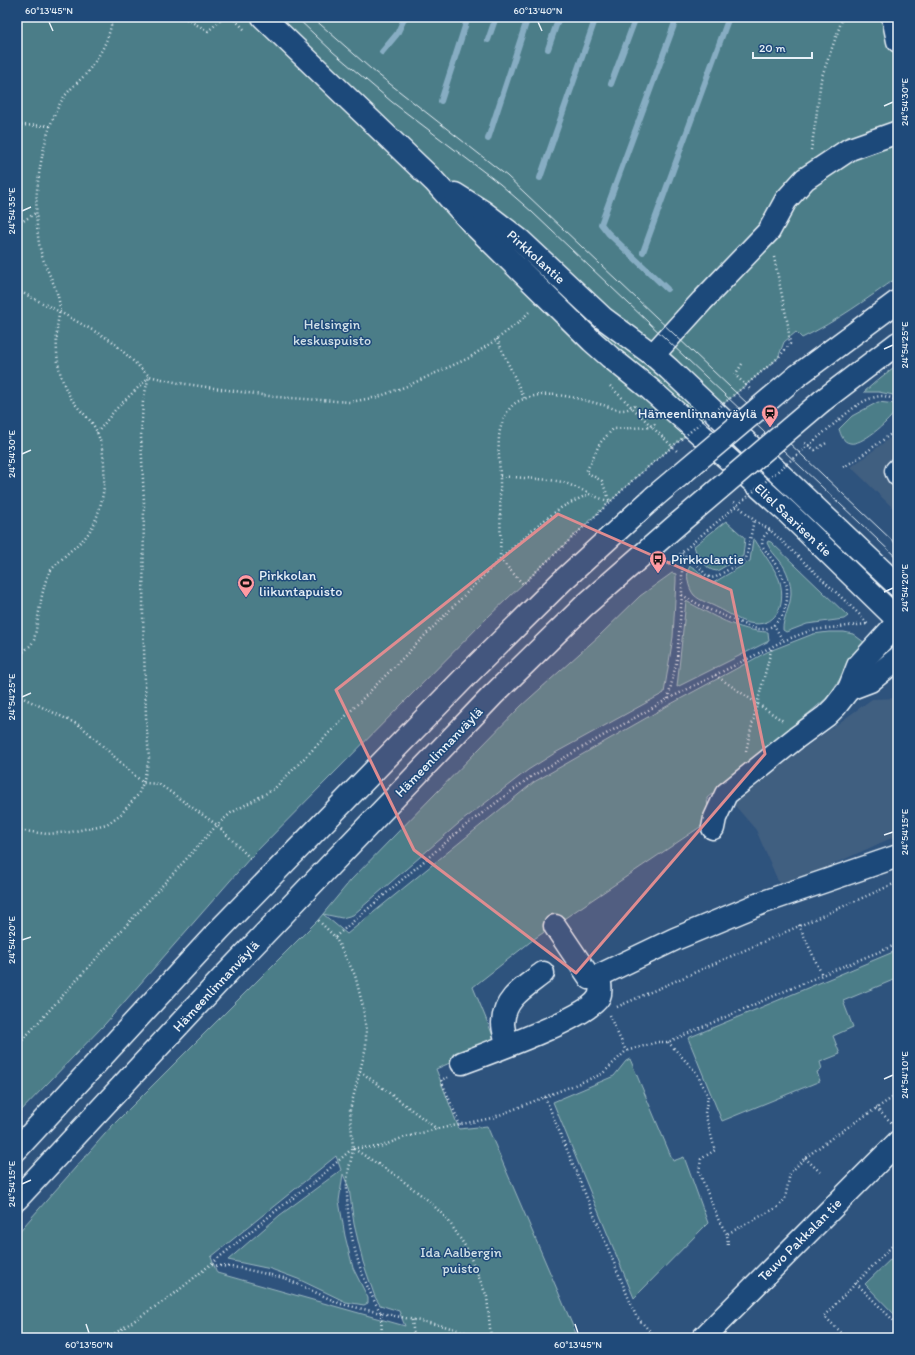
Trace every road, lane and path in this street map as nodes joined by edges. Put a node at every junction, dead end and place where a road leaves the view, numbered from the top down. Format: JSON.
{"nodes":[{"id":1,"x":112,"y":17,"type":"edge"},
{"id":2,"x":183,"y":17,"type":"edge"},
{"id":3,"x":225,"y":17,"type":"edge"},
{"id":4,"x":264,"y":17,"type":"edge"},
{"id":5,"x":844,"y":17,"type":"edge"},
{"id":6,"x":893,"y":17,"type":"edge"},
{"id":7,"x":898,"y":42,"type":"edge"},
{"id":8,"x":17,"y":125,"type":"edge"},
{"id":9,"x":51,"y":126,"type":"junction"},
{"id":10,"x":898,"y":132,"type":"edge"},
{"id":11,"x":805,"y":179,"type":"junction"},
{"id":12,"x":434,"y":181,"type":"junction"},
{"id":13,"x":37,"y":212,"type":"junction"},
{"id":14,"x":17,"y":225,"type":"edge"},
{"id":15,"x":769,"y":231,"type":"junction"},
{"id":16,"x":17,"y":290,"type":"edge"},
{"id":17,"x":898,"y":301,"type":"edge"},
{"id":18,"x":534,"y":307,"type":"dead end"},
{"id":19,"x":60,"y":312,"type":"junction"},
{"id":20,"x":497,"y":339,"type":"junction"},
{"id":21,"x":898,"y":343,"type":"edge"},
{"id":22,"x":653,"y":355,"type":"junction"},
{"id":23,"x":149,"y":376,"type":"junction"},
{"id":24,"x":610,"y":386,"type":"dead end"},
{"id":25,"x":524,"y":398,"type":"junction"},
{"id":26,"x":898,"y":401,"type":"edge"},
{"id":27,"x":705,"y":404,"type":"joint"},
{"id":28,"x":632,"y":408,"type":"junction"},
{"id":29,"x":661,"y":418,"type":"dead end"},
{"id":30,"x":686,"y":421,"type":"joint"},
{"id":31,"x":651,"y":427,"type":"junction"},
{"id":32,"x":898,"y":429,"type":"edge"},
{"id":33,"x":97,"y":433,"type":"junction"},
{"id":34,"x":679,"y":453,"type":"dead end"},
{"id":35,"x":843,"y":467,"type":"dead end"},
{"id":36,"x":898,"y":469,"type":"edge"},
{"id":37,"x":898,"y":475,"type":"edge"},
{"id":38,"x":500,"y":476,"type":"junction"},
{"id":39,"x":589,"y":494,"type":"junction"},
{"id":40,"x":730,"y":500,"type":"dead end"},
{"id":41,"x":610,"y":502,"type":"junction"},
{"id":42,"x":754,"y":520,"type":"junction"},
{"id":43,"x":770,"y":530,"type":"junction"},
{"id":44,"x":682,"y":553,"type":"junction"},
{"id":45,"x":500,"y":558,"type":"junction"},
{"id":46,"x":668,"y":565,"type":"dead end"},
{"id":47,"x":898,"y":586,"type":"edge"},
{"id":48,"x":682,"y":595,"type":"junction"},
{"id":49,"x":898,"y":621,"type":"edge"},
{"id":50,"x":774,"y":625,"type":"junction"},
{"id":51,"x":783,"y":641,"type":"junction"},
{"id":52,"x":772,"y":646,"type":"junction"},
{"id":53,"x":17,"y":657,"type":"edge"},
{"id":54,"x":898,"y":658,"type":"edge"},
{"id":55,"x":715,"y":675,"type":"junction"},
{"id":56,"x":849,"y":689,"type":"junction"},
{"id":57,"x":17,"y":695,"type":"edge"},
{"id":58,"x":668,"y":699,"type":"junction"},
{"id":59,"x":757,"y":704,"type":"junction"},
{"id":60,"x":802,"y":734,"type":"junction"},
{"id":61,"x":143,"y":783,"type":"junction"},
{"id":62,"x":732,"y":789,"type":"junction"},
{"id":63,"x":217,"y":825,"type":"junction"},
{"id":64,"x":714,"y":828,"type":"dead end"},
{"id":65,"x":17,"y":830,"type":"edge"},
{"id":66,"x":898,"y":856,"type":"edge"},
{"id":67,"x":250,"y":858,"type":"dead end"},
{"id":68,"x":898,"y":882,"type":"edge"},
{"id":69,"x":318,"y":920,"type":"dead end"},
{"id":70,"x":799,"y":925,"type":"junction"},
{"id":71,"x":555,"y":926,"type":"dead end"},
{"id":72,"x":335,"y":936,"type":"junction"},
{"id":73,"x":898,"y":944,"type":"edge"},
{"id":74,"x":543,"y":973,"type":"dead end"},
{"id":75,"x":822,"y":975,"type":"junction"},
{"id":76,"x":602,"y":994,"type":"junction"},
{"id":77,"x":668,"y":1042,"type":"junction"},
{"id":78,"x":507,"y":1045,"type":"junction"},
{"id":79,"x":17,"y":1046,"type":"edge"},
{"id":80,"x":626,"y":1051,"type":"junction"},
{"id":81,"x":462,"y":1063,"type":"dead end"},
{"id":82,"x":360,"y":1071,"type":"junction"},
{"id":83,"x":898,"y":1094,"type":"edge"},
{"id":84,"x":545,"y":1097,"type":"junction"},
{"id":85,"x":876,"y":1108,"type":"junction"},
{"id":86,"x":437,"y":1129,"type":"junction"},
{"id":87,"x":896,"y":1134,"type":"edge"},
{"id":88,"x":353,"y":1148,"type":"junction"},
{"id":89,"x":17,"y":1149,"type":"edge"},
{"id":90,"x":805,"y":1158,"type":"junction"},
{"id":91,"x":820,"y":1172,"type":"dead end"},
{"id":92,"x":17,"y":1199,"type":"edge"},
{"id":93,"x":727,"y":1234,"type":"junction"},
{"id":94,"x":898,"y":1240,"type":"edge"},
{"id":95,"x":728,"y":1244,"type":"dead end"},
{"id":96,"x":212,"y":1265,"type":"junction"},
{"id":97,"x":856,"y":1283,"type":"junction"},
{"id":98,"x":381,"y":1313,"type":"junction"},
{"id":99,"x":412,"y":1320,"type":"junction"},
{"id":100,"x":898,"y":1325,"type":"edge"},
{"id":101,"x":108,"y":1338,"type":"edge"},
{"id":102,"x":382,"y":1338,"type":"edge"},
{"id":103,"x":414,"y":1338,"type":"edge"},
{"id":104,"x":479,"y":1338,"type":"edge"},
{"id":105,"x":491,"y":1338,"type":"edge"},
{"id":106,"x":656,"y":1338,"type":"edge"},
{"id":107,"x":703,"y":1338,"type":"edge"},
{"id":108,"x":847,"y":1338,"type":"edge"}],
"edges":[{"from":1,"to":9,"type":"path"},
{"from":2,"to":3,"type":"path"},
{"from":4,"to":12,"type":"main road","name":"Pirkkolantie"},
{"from":5,"to":11,"type":"path"},
{"from":6,"to":7,"type":"main road"},
{"from":8,"to":9,"type":"path"},
{"from":9,"to":13,"type":"path"},
{"from":10,"to":11,"type":"main road"},
{"from":11,"to":15,"type":"main road"},
{"from":12,"to":22,"type":"main road","name":"Pirkkolantie"},
{"from":12,"to":30,"type":"main road","name":"Pirkkolantie"},
{"from":13,"to":14,"type":"path"},
{"from":13,"to":19,"type":"path"},
{"from":15,"to":22,"type":"main road"},
{"from":15,"to":41,"type":"path","bridge":true},
{"from":16,"to":19,"type":"path"},
{"from":17,"to":89,"type":"main road","bridge":true},
{"from":18,"to":20,"type":"path"},
{"from":19,"to":23,"type":"path"},
{"from":19,"to":33,"type":"path"},
{"from":20,"to":23,"type":"path"},
{"from":20,"to":25,"type":"path"},
{"from":21,"to":92,"type":"main road","name":"Hämeenlinnanväylä","bridge":true},
{"from":22,"to":27,"type":"main road","name":"Pirkkolantie"},
{"from":23,"to":33,"type":"path"},
{"from":23,"to":61,"type":"path"},
{"from":24,"to":28,"type":"path"},
{"from":25,"to":28,"type":"path"},
{"from":25,"to":38,"type":"path"},
{"from":26,"to":44,"type":"path","bridge":true},
{"from":27,"to":47,"type":"main road","name":"Eliel Saarisen tie"},
{"from":28,"to":31,"type":"path"},
{"from":29,"to":31,"type":"path"},
{"from":30,"to":49,"type":"main road","name":"Eliel Saarisen tie"},
{"from":31,"to":34,"type":"path"},
{"from":31,"to":41,"type":"path"},
{"from":32,"to":35,"type":"path"},
{"from":33,"to":53,"type":"path"},
{"from":36,"to":37,"type":"main road"},
{"from":38,"to":39,"type":"path"},
{"from":38,"to":45,"type":"path"},
{"from":39,"to":41,"type":"path"},
{"from":39,"to":45,"type":"path"},
{"from":40,"to":42,"type":"path"},
{"from":41,"to":45,"type":"path"},
{"from":42,"to":43,"type":"path"},
{"from":42,"to":44,"type":"path"},
{"from":43,"to":50,"type":"path"},
{"from":43,"to":51,"type":"path"},
{"from":44,"to":46,"type":"path"},
{"from":44,"to":48,"type":"path"},
{"from":45,"to":63,"type":"path"},
{"from":48,"to":50,"type":"path"},
{"from":48,"to":58,"type":"path"},
{"from":49,"to":56,"type":"main road"},
{"from":50,"to":51,"type":"path"},
{"from":51,"to":52,"type":"path"},
{"from":52,"to":55,"type":"path"},
{"from":52,"to":59,"type":"path"},
{"from":54,"to":56,"type":"main road"},
{"from":55,"to":58,"type":"path"},
{"from":55,"to":59,"type":"path"},
{"from":56,"to":60,"type":"main road"},
{"from":57,"to":61,"type":"path"},
{"from":58,"to":72,"type":"path"},
{"from":59,"to":60,"type":"path"},
{"from":59,"to":62,"type":"path"},
{"from":60,"to":62,"type":"main road"},
{"from":61,"to":63,"type":"path"},
{"from":61,"to":65,"type":"path"},
{"from":62,"to":64,"type":"main road"},
{"from":63,"to":67,"type":"path"},
{"from":63,"to":79,"type":"path"},
{"from":66,"to":76,"type":"main road"},
{"from":68,"to":70,"type":"path"},
{"from":69,"to":72,"type":"path"},
{"from":70,"to":75,"type":"path"},
{"from":70,"to":76,"type":"path"},
{"from":71,"to":76,"type":"main road"},
{"from":72,"to":82,"type":"path"},
{"from":73,"to":75,"type":"path"},
{"from":74,"to":78,"type":"main road"},
{"from":75,"to":77,"type":"path"},
{"from":76,"to":78,"type":"main road"},
{"from":76,"to":80,"type":"path"},
{"from":77,"to":80,"type":"path"},
{"from":77,"to":93,"type":"path"},
{"from":78,"to":81,"type":"main road"},
{"from":80,"to":84,"type":"path"},
{"from":82,"to":86,"type":"path"},
{"from":82,"to":88,"type":"path"},
{"from":83,"to":85,"type":"path"},
{"from":84,"to":86,"type":"path"},
{"from":84,"to":106,"type":"path"},
{"from":85,"to":87,"type":"path"},
{"from":85,"to":90,"type":"path"},
{"from":86,"to":88,"type":"path"},
{"from":87,"to":107,"type":"main road","name":"Teuvo Pakkalan tie"},
{"from":88,"to":96,"type":"path"},
{"from":88,"to":98,"type":"path"},
{"from":88,"to":105,"type":"path"},
{"from":90,"to":91,"type":"path"},
{"from":90,"to":93,"type":"path"},
{"from":93,"to":95,"type":"path"},
{"from":94,"to":97,"type":"path"},
{"from":96,"to":98,"type":"path"},
{"from":96,"to":101,"type":"path"},
{"from":97,"to":100,"type":"path"},
{"from":97,"to":108,"type":"path"},
{"from":98,"to":99,"type":"path"},
{"from":98,"to":102,"type":"path"},
{"from":99,"to":103,"type":"path"},
{"from":99,"to":104,"type":"path"}]}
